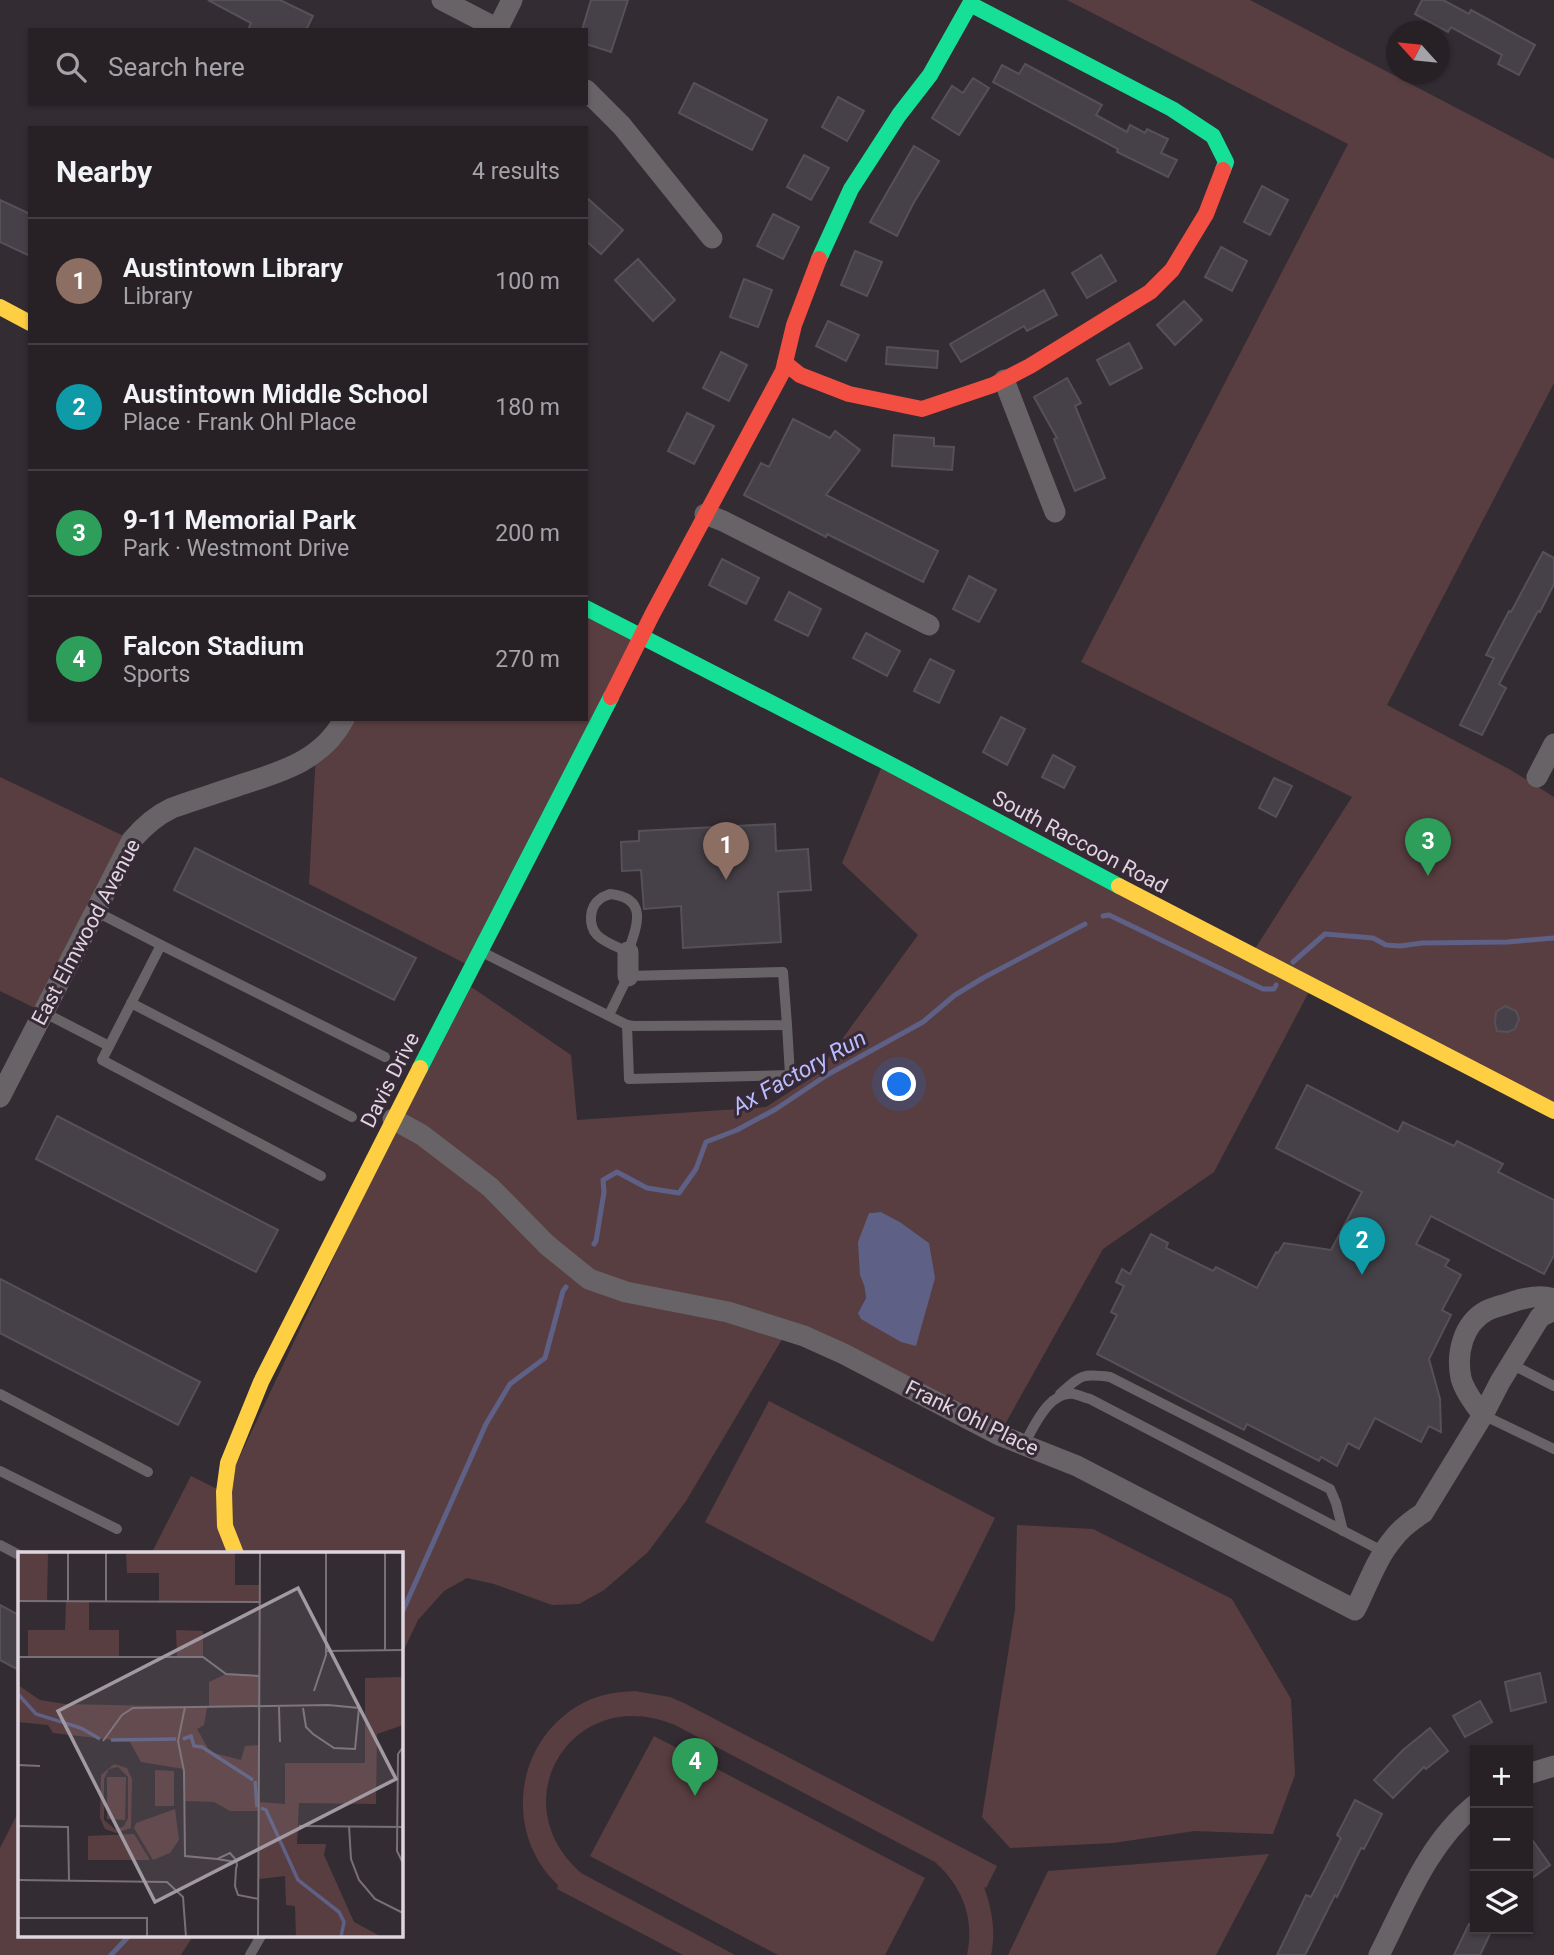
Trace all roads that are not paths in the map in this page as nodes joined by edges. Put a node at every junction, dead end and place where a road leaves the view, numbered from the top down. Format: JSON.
{"nodes":[{"id":1,"x":442,"y":0,"type":"edge"},
{"id":2,"x":512,"y":0,"type":"edge"},
{"id":3,"x":971,"y":2,"type":"edge"},
{"id":4,"x":497,"y":28,"type":"edge"},
{"id":5,"x":499,"y":28,"type":"edge"},
{"id":6,"x":588,"y":92,"type":"edge"},
{"id":7,"x":712,"y":238,"type":"dead end"},
{"id":8,"x":0,"y":307,"type":"edge"},
{"id":9,"x":28,"y":322,"type":"edge"},
{"id":10,"x":785,"y":363,"type":"junction"},
{"id":11,"x":1004,"y":380,"type":"junction"},
{"id":12,"x":1055,"y":512,"type":"dead end"},
{"id":13,"x":705,"y":514,"type":"junction"},
{"id":14,"x":588,"y":609,"type":"edge"},
{"id":15,"x":929,"y":625,"type":"dead end"},
{"id":16,"x":642,"y":637,"type":"junction"},
{"id":17,"x":343,"y":721,"type":"edge"},
{"id":18,"x":1554,"y":744,"type":"edge"},
{"id":19,"x":1537,"y":777,"type":"dead end"},
{"id":20,"x":95,"y":911,"type":"junction"},
{"id":21,"x":161,"y":945,"type":"junction"},
{"id":22,"x":480,"y":951,"type":"junction"},
{"id":23,"x":628,"y":952,"type":"junction"},
{"id":24,"x":628,"y":976,"type":"junction"},
{"id":25,"x":131,"y":1003,"type":"junction"},
{"id":26,"x":43,"y":1012,"type":"junction"},
{"id":27,"x":609,"y":1015,"type":"junction"},
{"id":28,"x":787,"y":1024,"type":"junction"},
{"id":29,"x":627,"y":1025,"type":"junction"},
{"id":30,"x":109,"y":1046,"type":"junction"},
{"id":31,"x":385,"y":1057,"type":"dead end"},
{"id":32,"x":0,"y":1097,"type":"edge"},
{"id":33,"x":1554,"y":1111,"type":"edge"},
{"id":34,"x":352,"y":1117,"type":"dead end"},
{"id":35,"x":393,"y":1119,"type":"junction"},
{"id":36,"x":321,"y":1176,"type":"dead end"},
{"id":37,"x":1554,"y":1299,"type":"edge"},
{"id":38,"x":1554,"y":1310,"type":"edge"},
{"id":39,"x":1511,"y":1364,"type":"junction"},
{"id":40,"x":1554,"y":1386,"type":"edge"},
{"id":41,"x":0,"y":1394,"type":"edge"},
{"id":42,"x":1058,"y":1396,"type":"junction"},
{"id":43,"x":1483,"y":1415,"type":"junction"},
{"id":44,"x":1024,"y":1444,"type":"junction"},
{"id":45,"x":1554,"y":1449,"type":"edge"},
{"id":46,"x":0,"y":1471,"type":"edge"},
{"id":47,"x":148,"y":1472,"type":"dead end"},
{"id":48,"x":117,"y":1529,"type":"dead end"},
{"id":49,"x":1343,"y":1531,"type":"junction"},
{"id":50,"x":0,"y":1545,"type":"edge"},
{"id":51,"x":235,"y":1552,"type":"edge"},
{"id":52,"x":1384,"y":1552,"type":"junction"},
{"id":53,"x":18,"y":1554,"type":"edge"},
{"id":54,"x":1554,"y":1766,"type":"edge"},
{"id":55,"x":1533,"y":1772,"type":"edge"},
{"id":56,"x":1471,"y":1808,"type":"edge"},
{"id":57,"x":260,"y":1938,"type":"edge"},
{"id":58,"x":250,"y":1955,"type":"edge"},
{"id":59,"x":1379,"y":1955,"type":"edge"}],
"edges":[{"from":1,"to":4,"type":"street"},
{"from":2,"to":5,"type":"street"},
{"from":3,"to":10,"type":"street","name":"Davis Drive"},
{"from":3,"to":11,"type":"street"},
{"from":6,"to":7,"type":"street"},
{"from":8,"to":9,"type":"street"},
{"from":10,"to":11,"type":"street"},
{"from":10,"to":13,"type":"street","name":"Davis Drive"},
{"from":11,"to":12,"type":"street"},
{"from":13,"to":15,"type":"street"},
{"from":13,"to":16,"type":"street","name":"Davis Drive"},
{"from":14,"to":16,"type":"street","name":"South Raccoon Road"},
{"from":16,"to":22,"type":"street","name":"Davis Drive"},
{"from":16,"to":33,"type":"street","name":"South Raccoon Road"},
{"from":17,"to":20,"type":"street","name":"East Elmwood Avenue"},
{"from":18,"to":19,"type":"street"},
{"from":20,"to":21,"type":"lane"},
{"from":20,"to":26,"type":"street","name":"East Elmwood Avenue"},
{"from":21,"to":25,"type":"lane"},
{"from":21,"to":31,"type":"lane"},
{"from":22,"to":27,"type":"lane"},
{"from":22,"to":35,"type":"street","name":"Davis Drive"},
{"from":23,"to":23,"type":"lane"},
{"from":23,"to":24,"type":"street"},
{"from":24,"to":27,"type":"lane"},
{"from":24,"to":28,"type":"lane"},
{"from":25,"to":30,"type":"lane"},
{"from":25,"to":34,"type":"lane"},
{"from":26,"to":30,"type":"lane"},
{"from":26,"to":32,"type":"street","name":"East Elmwood Avenue"},
{"from":27,"to":29,"type":"lane"},
{"from":28,"to":29,"type":"lane"},
{"from":28,"to":29,"type":"lane"},
{"from":30,"to":36,"type":"lane"},
{"from":35,"to":44,"type":"street","name":"Frank Ohl Place"},
{"from":35,"to":51,"type":"street","name":"Davis Drive"},
{"from":37,"to":43,"type":"street"},
{"from":38,"to":39,"type":"street","name":"Frank Ohl Place"},
{"from":39,"to":40,"type":"lane"},
{"from":39,"to":43,"type":"street","name":"Frank Ohl Place"},
{"from":41,"to":47,"type":"lane"},
{"from":42,"to":44,"type":"lane"},
{"from":42,"to":49,"type":"lane"},
{"from":42,"to":49,"type":"lane"},
{"from":43,"to":45,"type":"lane"},
{"from":43,"to":52,"type":"street","name":"Frank Ohl Place"},
{"from":44,"to":52,"type":"street","name":"Frank Ohl Place"},
{"from":46,"to":48,"type":"lane"},
{"from":49,"to":52,"type":"lane"},
{"from":50,"to":53,"type":"lane"},
{"from":54,"to":55,"type":"street"},
{"from":56,"to":59,"type":"street"},
{"from":57,"to":58,"type":"lane"}]}
